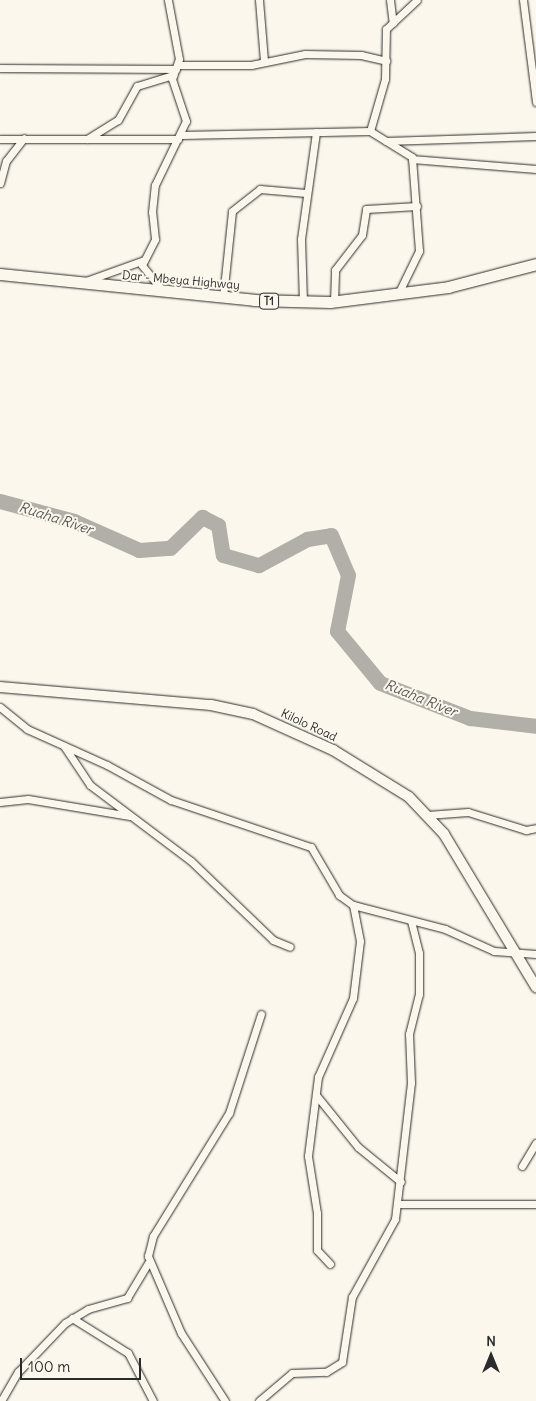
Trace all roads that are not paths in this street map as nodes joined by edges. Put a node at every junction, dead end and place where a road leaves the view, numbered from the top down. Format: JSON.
{"nodes":[{"id":1,"x":168,"y":0,"type":"edge"},
{"id":2,"x":259,"y":0,"type":"edge"},
{"id":3,"x":390,"y":0,"type":"edge"},
{"id":4,"x":417,"y":0,"type":"edge"},
{"id":5,"x":522,"y":0,"type":"edge"},
{"id":6,"x":393,"y":23,"type":"junction"},
{"id":7,"x":386,"y":61,"type":"junction"},
{"id":8,"x":264,"y":62,"type":"junction"},
{"id":9,"x":0,"y":68,"type":"edge"},
{"id":10,"x":176,"y":70,"type":"junction"},
{"id":11,"x":534,"y":77,"type":"edge"},
{"id":12,"x":536,"y":102,"type":"edge"},
{"id":13,"x":370,"y":131,"type":"junction"},
{"id":14,"x":316,"y":132,"type":"junction"},
{"id":15,"x":536,"y":136,"type":"edge"},
{"id":16,"x":24,"y":137,"type":"junction"},
{"id":17,"x":180,"y":137,"type":"junction"},
{"id":18,"x":0,"y":139,"type":"edge"},
{"id":19,"x":86,"y":139,"type":"junction"},
{"id":20,"x":386,"y":141,"type":"junction"},
{"id":21,"x":412,"y":159,"type":"junction"},
{"id":22,"x":536,"y":169,"type":"edge"},
{"id":23,"x":0,"y":183,"type":"edge"},
{"id":24,"x":306,"y":193,"type":"junction"},
{"id":25,"x":417,"y":206,"type":"junction"},
{"id":26,"x":144,"y":260,"type":"junction"},
{"id":27,"x":536,"y":264,"type":"edge"},
{"id":28,"x":0,"y":274,"type":"edge"},
{"id":29,"x":81,"y":283,"type":"junction"},
{"id":30,"x":163,"y":291,"type":"junction"},
{"id":31,"x":223,"y":297,"type":"junction"},
{"id":32,"x":397,"y":297,"type":"junction"},
{"id":33,"x":303,"y":302,"type":"junction"},
{"id":34,"x":334,"y":302,"type":"junction"},
{"id":35,"x":0,"y":687,"type":"edge"},
{"id":36,"x":0,"y":707,"type":"edge"},
{"id":37,"x":64,"y":746,"type":"junction"},
{"id":38,"x":0,"y":802,"type":"edge"},
{"id":39,"x":427,"y":815,"type":"junction"},
{"id":40,"x":135,"y":817,"type":"junction"},
{"id":41,"x":536,"y":828,"type":"edge"},
{"id":42,"x":353,"y":904,"type":"junction"},
{"id":43,"x":411,"y":921,"type":"junction"},
{"id":44,"x":290,"y":948,"type":"dead end"},
{"id":45,"x":513,"y":953,"type":"junction"},
{"id":46,"x":536,"y":954,"type":"edge"},
{"id":47,"x":536,"y":987,"type":"edge"},
{"id":48,"x":261,"y":1014,"type":"dead end"},
{"id":49,"x":316,"y":1095,"type":"junction"},
{"id":50,"x":536,"y":1143,"type":"edge"},
{"id":51,"x":522,"y":1166,"type":"dead end"},
{"id":52,"x":400,"y":1182,"type":"junction"},
{"id":53,"x":398,"y":1204,"type":"junction"},
{"id":54,"x":536,"y":1204,"type":"edge"},
{"id":55,"x":148,"y":1264,"type":"junction"},
{"id":56,"x":330,"y":1264,"type":"dead end"},
{"id":57,"x":72,"y":1318,"type":"junction"},
{"id":58,"x":1,"y":1401,"type":"edge"},
{"id":59,"x":152,"y":1401,"type":"edge"},
{"id":60,"x":225,"y":1401,"type":"edge"},
{"id":61,"x":259,"y":1401,"type":"edge"}],
"edges":[{"from":1,"to":10,"type":"street"},
{"from":2,"to":8,"type":"street"},
{"from":3,"to":6,"type":"street"},
{"from":4,"to":6,"type":"street"},
{"from":5,"to":11,"type":"street"},
{"from":6,"to":7,"type":"street"},
{"from":7,"to":8,"type":"street"},
{"from":7,"to":13,"type":"street"},
{"from":8,"to":10,"type":"street"},
{"from":9,"to":10,"type":"street"},
{"from":10,"to":17,"type":"street"},
{"from":10,"to":19,"type":"street"},
{"from":11,"to":12,"type":"street"},
{"from":13,"to":14,"type":"street"},
{"from":13,"to":20,"type":"street"},
{"from":14,"to":17,"type":"street"},
{"from":14,"to":24,"type":"street"},
{"from":15,"to":20,"type":"street"},
{"from":16,"to":18,"type":"street"},
{"from":16,"to":19,"type":"street"},
{"from":16,"to":23,"type":"street"},
{"from":17,"to":19,"type":"street"},
{"from":17,"to":26,"type":"street"},
{"from":20,"to":21,"type":"street"},
{"from":21,"to":22,"type":"street"},
{"from":21,"to":25,"type":"street"},
{"from":24,"to":31,"type":"street"},
{"from":24,"to":33,"type":"street"},
{"from":25,"to":32,"type":"street"},
{"from":25,"to":34,"type":"street"},
{"from":26,"to":29,"type":"street"},
{"from":26,"to":30,"type":"street"},
{"from":27,"to":32,"type":"highway","name":"Dar - Mbeya Highway","number":"T1"},
{"from":28,"to":29,"type":"highway","name":"Dar - Mbeya Highway","number":"T1"},
{"from":29,"to":30,"type":"highway","name":"Dar - Mbeya Highway","number":"T1"},
{"from":30,"to":31,"type":"highway","name":"Dar - Mbeya Highway","number":"T1"},
{"from":31,"to":33,"type":"highway","name":"Dar - Mbeya Highway","number":"T1"},
{"from":32,"to":34,"type":"highway","name":"Dar - Mbeya Highway","number":"T1"},
{"from":33,"to":34,"type":"highway","name":"Dar - Mbeya Highway","number":"T1"},
{"from":35,"to":39,"type":"main road","name":"Kilolo Road"},
{"from":36,"to":37,"type":"street"},
{"from":37,"to":40,"type":"street"},
{"from":37,"to":42,"type":"street"},
{"from":38,"to":40,"type":"street"},
{"from":39,"to":41,"type":"street"},
{"from":39,"to":45,"type":"main road","name":"Kilolo Road"},
{"from":40,"to":44,"type":"street"},
{"from":42,"to":43,"type":"street"},
{"from":42,"to":49,"type":"street"},
{"from":43,"to":45,"type":"street"},
{"from":43,"to":52,"type":"street"},
{"from":45,"to":46,"type":"street"},
{"from":45,"to":47,"type":"main road","name":"Kilolo Road"},
{"from":48,"to":55,"type":"street"},
{"from":49,"to":52,"type":"street"},
{"from":49,"to":56,"type":"street"},
{"from":50,"to":51,"type":"street"},
{"from":52,"to":53,"type":"street"},
{"from":53,"to":54,"type":"street"},
{"from":53,"to":61,"type":"street"},
{"from":55,"to":57,"type":"street"},
{"from":55,"to":60,"type":"street"},
{"from":57,"to":58,"type":"street"},
{"from":57,"to":59,"type":"street"}]}
